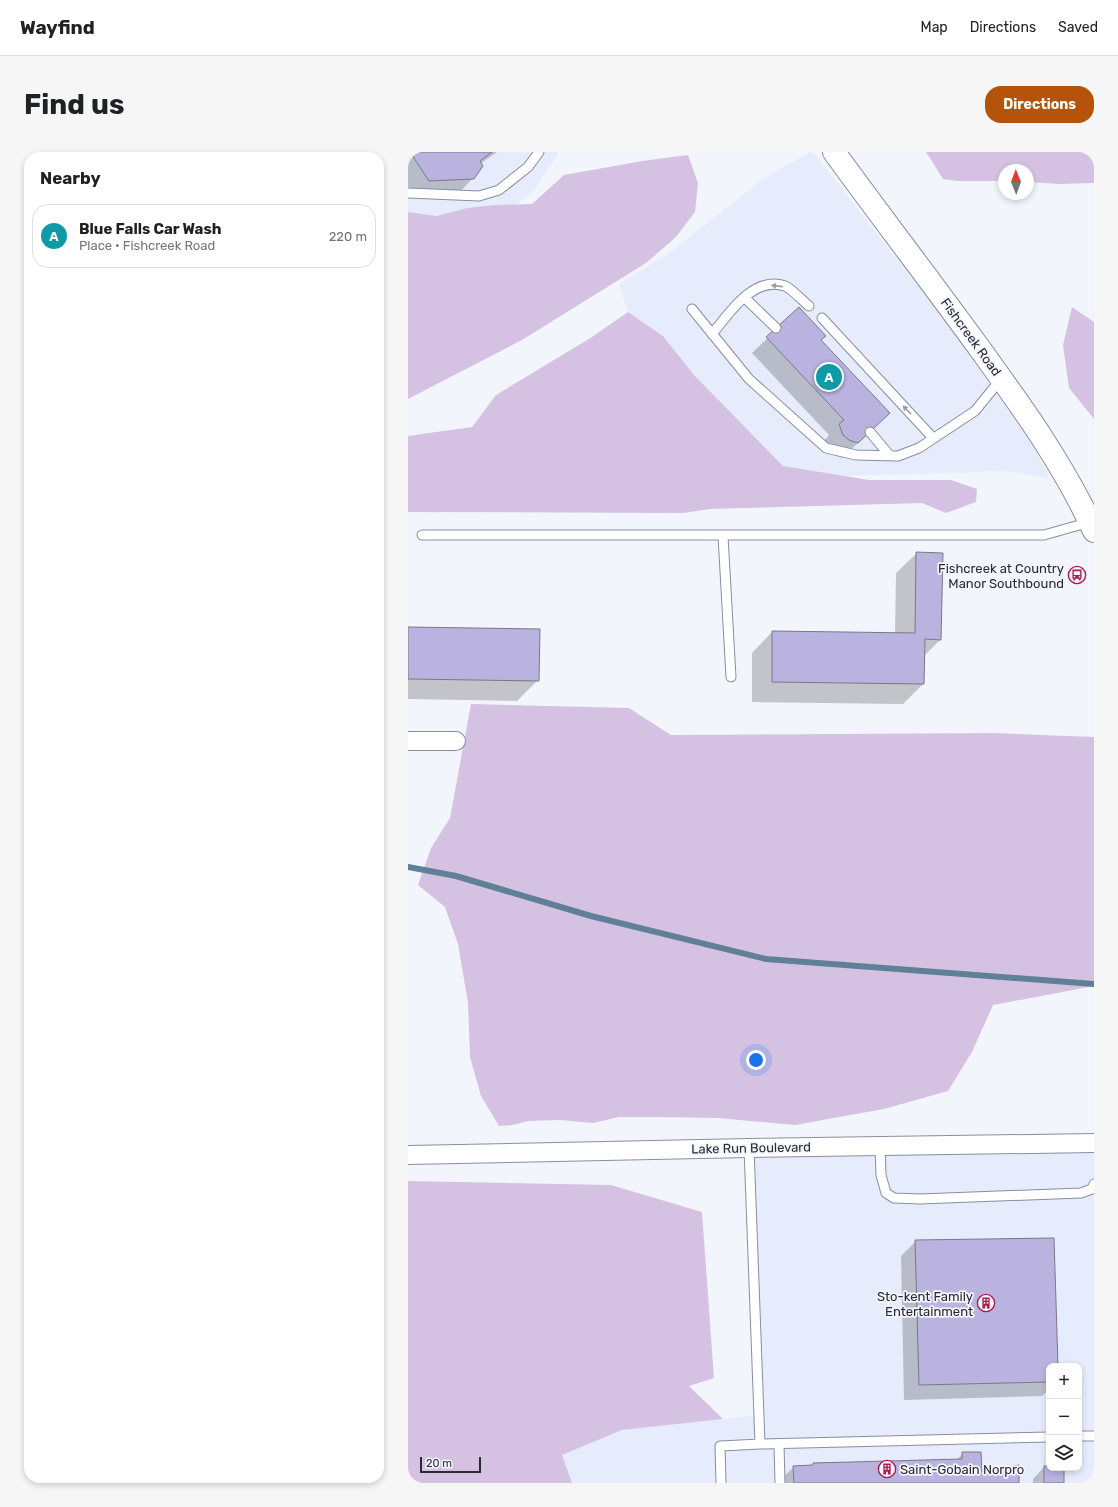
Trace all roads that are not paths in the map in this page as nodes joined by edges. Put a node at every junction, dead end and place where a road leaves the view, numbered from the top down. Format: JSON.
{"nodes":[{"id":1,"x":539,"y":152,"type":"edge"},
{"id":2,"x":834,"y":152,"type":"edge"},
{"id":3,"x":408,"y":193,"type":"edge"},
{"id":4,"x":745,"y":298,"type":"junction"},
{"id":5,"x":809,"y":306,"type":"dead end"},
{"id":6,"x":692,"y":309,"type":"dead end"},
{"id":7,"x":822,"y":318,"type":"dead end"},
{"id":8,"x":776,"y":328,"type":"dead end"},
{"id":9,"x":712,"y":334,"type":"junction"},
{"id":10,"x":1002,"y":379,"type":"junction"},
{"id":11,"x":870,"y":432,"type":"dead end"},
{"id":12,"x":934,"y":438,"type":"junction"},
{"id":13,"x":890,"y":456,"type":"junction"},
{"id":14,"x":1092,"y":526,"type":"edge"},
{"id":15,"x":422,"y":535,"type":"dead end"},
{"id":16,"x":723,"y":536,"type":"junction"},
{"id":17,"x":731,"y":677,"type":"dead end"},
{"id":18,"x":408,"y":741,"type":"edge"},
{"id":19,"x":456,"y":741,"type":"dead end"},
{"id":20,"x":1094,"y":1143,"type":"edge"},
{"id":21,"x":880,"y":1146,"type":"junction"},
{"id":22,"x":749,"y":1148,"type":"junction"},
{"id":23,"x":408,"y":1155,"type":"edge"},
{"id":24,"x":1094,"y":1184,"type":"edge"},
{"id":25,"x":1082,"y":1436,"type":"edge"},
{"id":26,"x":1094,"y":1436,"type":"edge"},
{"id":27,"x":1046,"y":1437,"type":"edge"},
{"id":28,"x":760,"y":1444,"type":"junction"},
{"id":29,"x":779,"y":1444,"type":"junction"},
{"id":30,"x":722,"y":1483,"type":"edge"},
{"id":31,"x":780,"y":1483,"type":"edge"}],
"edges":[{"from":1,"to":3,"type":"lane"},
{"from":2,"to":10,"type":"main road","name":"Fishcreek Road"},
{"from":5,"to":4,"type":"lane","one_way":true},
{"from":4,"to":8,"type":"lane"},
{"from":4,"to":9,"type":"lane"},
{"from":6,"to":9,"type":"lane"},
{"from":12,"to":7,"type":"lane","one_way":true},
{"from":9,"to":13,"type":"lane"},
{"from":10,"to":12,"type":"lane"},
{"from":10,"to":14,"type":"main road","name":"Fishcreek Road"},
{"from":11,"to":13,"type":"lane"},
{"from":12,"to":13,"type":"lane"},
{"from":14,"to":16,"type":"lane"},
{"from":15,"to":16,"type":"lane"},
{"from":16,"to":17,"type":"lane"},
{"from":18,"to":19,"type":"street"},
{"from":20,"to":21,"type":"street","name":"Lake Run Boulevard"},
{"from":21,"to":22,"type":"street","name":"Lake Run Boulevard"},
{"from":21,"to":24,"type":"lane"},
{"from":22,"to":23,"type":"street","name":"Lake Run Boulevard"},
{"from":22,"to":28,"type":"lane"},
{"from":25,"to":26,"type":"lane"},
{"from":27,"to":29,"type":"lane"},
{"from":28,"to":29,"type":"lane"},
{"from":28,"to":30,"type":"lane"},
{"from":29,"to":31,"type":"lane"}]}
